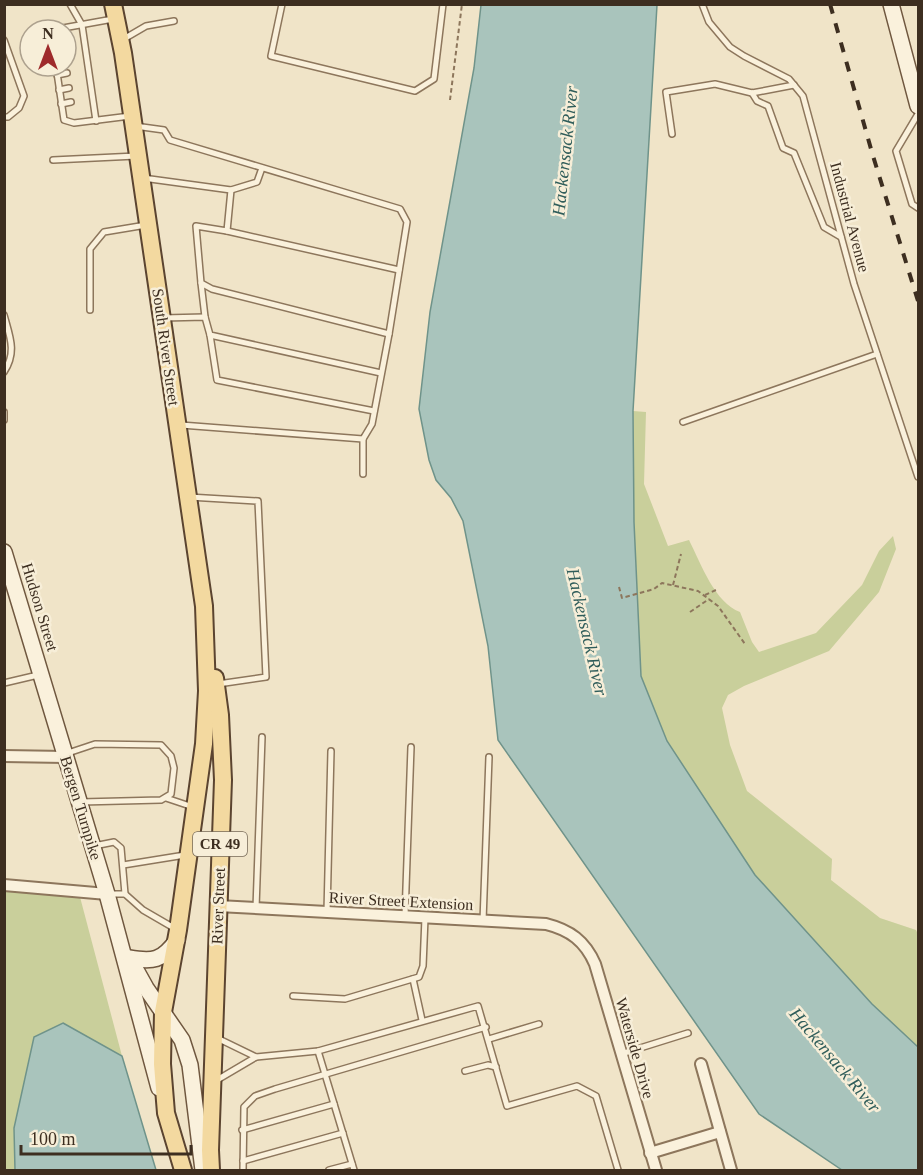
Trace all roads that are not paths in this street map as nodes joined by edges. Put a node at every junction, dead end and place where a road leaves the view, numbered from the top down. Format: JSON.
{"nodes":[{"id":1,"x":70,"y":4,"type":"edge"},
{"id":2,"x":282,"y":4,"type":"edge"},
{"id":3,"x":443,"y":4,"type":"edge"},
{"id":4,"x":702,"y":4,"type":"edge"},
{"id":5,"x":894,"y":7,"type":"edge"},
{"id":6,"x":115,"y":11,"type":"edge"},
{"id":7,"x":174,"y":21,"type":"dead end"},
{"id":8,"x":82,"y":25,"type":"junction"},
{"id":9,"x":78,"y":26,"type":"edge"},
{"id":10,"x":4,"y":40,"type":"edge"},
{"id":11,"x":120,"y":41,"type":"junction"},
{"id":12,"x":84,"y":43,"type":"junction"},
{"id":13,"x":78,"y":44,"type":"edge"},
{"id":14,"x":86,"y":57,"type":"junction"},
{"id":15,"x":79,"y":58,"type":"dead end"},
{"id":16,"x":88,"y":70,"type":"junction"},
{"id":17,"x":81,"y":71,"type":"dead end"},
{"id":18,"x":57,"y":78,"type":"edge"},
{"id":19,"x":91,"y":85,"type":"junction"},
{"id":20,"x":794,"y":85,"type":"junction"},
{"id":21,"x":83,"y":86,"type":"dead end"},
{"id":22,"x":69,"y":88,"type":"dead end"},
{"id":23,"x":59,"y":90,"type":"junction"},
{"id":24,"x":752,"y":93,"type":"junction"},
{"id":25,"x":93,"y":99,"type":"junction"},
{"id":26,"x":85,"y":100,"type":"dead end"},
{"id":27,"x":71,"y":102,"type":"dead end"},
{"id":28,"x":61,"y":104,"type":"junction"},
{"id":29,"x":918,"y":106,"type":"edge"},
{"id":30,"x":918,"y":114,"type":"edge"},
{"id":31,"x":4,"y":117,"type":"edge"},
{"id":32,"x":96,"y":121,"type":"junction"},
{"id":33,"x":133,"y":121,"type":"junction"},
{"id":34,"x":672,"y":134,"type":"dead end"},
{"id":35,"x":138,"y":156,"type":"junction"},
{"id":36,"x":53,"y":160,"type":"dead end"},
{"id":37,"x":262,"y":168,"type":"junction"},
{"id":38,"x":141,"y":177,"type":"junction"},
{"id":39,"x":231,"y":190,"type":"junction"},
{"id":40,"x":918,"y":208,"type":"edge"},
{"id":41,"x":148,"y":225,"type":"junction"},
{"id":42,"x":226,"y":231,"type":"junction"},
{"id":43,"x":841,"y":237,"type":"junction"},
{"id":44,"x":399,"y":270,"type":"junction"},
{"id":45,"x":201,"y":283,"type":"junction"},
{"id":46,"x":90,"y":310,"type":"dead end"},
{"id":47,"x":4,"y":315,"type":"edge"},
{"id":48,"x":205,"y":317,"type":"junction"},
{"id":49,"x":162,"y":318,"type":"junction"},
{"id":50,"x":389,"y":334,"type":"junction"},
{"id":51,"x":210,"y":335,"type":"junction"},
{"id":52,"x":877,"y":354,"type":"junction"},
{"id":53,"x":4,"y":372,"type":"edge"},
{"id":54,"x":381,"y":373,"type":"junction"},
{"id":55,"x":374,"y":411,"type":"junction"},
{"id":56,"x":4,"y":412,"type":"edge"},
{"id":57,"x":4,"y":420,"type":"edge"},
{"id":58,"x":683,"y":422,"type":"dead end"},
{"id":59,"x":177,"y":424,"type":"junction"},
{"id":60,"x":363,"y":439,"type":"junction"},
{"id":61,"x":363,"y":474,"type":"dead end"},
{"id":62,"x":918,"y":477,"type":"edge"},
{"id":63,"x":188,"y":497,"type":"junction"},
{"id":64,"x":4,"y":552,"type":"edge"},
{"id":65,"x":42,"y":674,"type":"junction"},
{"id":66,"x":4,"y":683,"type":"edge"},
{"id":67,"x":211,"y":688,"type":"junction"},
{"id":68,"x":262,"y":737,"type":"dead end"},
{"id":69,"x":411,"y":747,"type":"dead end"},
{"id":70,"x":331,"y":751,"type":"dead end"},
{"id":71,"x":4,"y":756,"type":"edge"},
{"id":72,"x":65,"y":756,"type":"junction"},
{"id":73,"x":489,"y":758,"type":"dead end"},
{"id":74,"x":166,"y":798,"type":"junction"},
{"id":75,"x":79,"y":802,"type":"junction"},
{"id":76,"x":196,"y":808,"type":"junction"},
{"id":77,"x":92,"y":846,"type":"junction"},
{"id":78,"x":190,"y":855,"type":"junction"},
{"id":79,"x":123,"y":865,"type":"junction"},
{"id":80,"x":4,"y":885,"type":"edge"},
{"id":81,"x":107,"y":894,"type":"junction"},
{"id":82,"x":125,"y":894,"type":"junction"},
{"id":83,"x":218,"y":906,"type":"junction"},
{"id":84,"x":255,"y":908,"type":"junction"},
{"id":85,"x":327,"y":912,"type":"junction"},
{"id":86,"x":405,"y":916,"type":"junction"},
{"id":87,"x":425,"y":918,"type":"junction"},
{"id":88,"x":483,"y":921,"type":"junction"},
{"id":89,"x":177,"y":935,"type":"junction"},
{"id":90,"x":579,"y":939,"type":"joint"},
{"id":91,"x":120,"y":943,"type":"junction"},
{"id":92,"x":129,"y":958,"type":"junction"},
{"id":93,"x":413,"y":980,"type":"junction"},
{"id":94,"x":293,"y":996,"type":"dead end"},
{"id":95,"x":163,"y":1012,"type":"junction"},
{"id":96,"x":422,"y":1020,"type":"junction"},
{"id":97,"x":539,"y":1024,"type":"dead end"},
{"id":98,"x":486,"y":1027,"type":"junction"},
{"id":99,"x":688,"y":1034,"type":"dead end"},
{"id":100,"x":214,"y":1036,"type":"junction"},
{"id":101,"x":489,"y":1039,"type":"junction"},
{"id":102,"x":318,"y":1051,"type":"junction"},
{"id":103,"x":621,"y":1054,"type":"junction"},
{"id":104,"x":256,"y":1057,"type":"junction"},
{"id":105,"x":701,"y":1064,"type":"dead end"},
{"id":106,"x":496,"y":1067,"type":"junction"},
{"id":107,"x":465,"y":1071,"type":"dead end"},
{"id":108,"x":325,"y":1074,"type":"junction"},
{"id":109,"x":213,"y":1082,"type":"junction"},
{"id":110,"x":334,"y":1104,"type":"junction"},
{"id":111,"x":166,"y":1113,"type":"junction"},
{"id":112,"x":242,"y":1130,"type":"junction"},
{"id":113,"x":720,"y":1132,"type":"junction"},
{"id":114,"x":343,"y":1134,"type":"junction"},
{"id":115,"x":650,"y":1153,"type":"junction"},
{"id":116,"x":243,"y":1161,"type":"junction"},
{"id":117,"x":352,"y":1164,"type":"junction"},
{"id":118,"x":183,"y":1170,"type":"edge"},
{"id":119,"x":203,"y":1170,"type":"edge"},
{"id":120,"x":211,"y":1170,"type":"edge"},
{"id":121,"x":243,"y":1170,"type":"edge"},
{"id":122,"x":328,"y":1170,"type":"edge"},
{"id":123,"x":354,"y":1170,"type":"edge"},
{"id":124,"x":618,"y":1170,"type":"edge"},
{"id":125,"x":656,"y":1170,"type":"edge"},
{"id":126,"x":731,"y":1170,"type":"edge"}],
"edges":[{"from":1,"to":8,"type":"lane"},
{"from":2,"to":3,"type":"lane"},
{"from":4,"to":20,"type":"lane"},
{"from":5,"to":29,"type":"main road"},
{"from":6,"to":8,"type":"lane"},
{"from":6,"to":11,"type":"main road","name":"South River Street","number":"CR 49"},
{"from":7,"to":11,"type":"lane"},
{"from":8,"to":9,"type":"lane"},
{"from":8,"to":12,"type":"lane"},
{"from":10,"to":31,"type":"lane"},
{"from":11,"to":33,"type":"main road","name":"South River Street","number":"CR 49"},
{"from":12,"to":13,"type":"lane"},
{"from":12,"to":14,"type":"lane"},
{"from":14,"to":15,"type":"lane"},
{"from":14,"to":16,"type":"lane"},
{"from":16,"to":17,"type":"lane"},
{"from":16,"to":19,"type":"lane"},
{"from":18,"to":23,"type":"lane"},
{"from":19,"to":21,"type":"lane"},
{"from":19,"to":25,"type":"lane"},
{"from":20,"to":24,"type":"lane"},
{"from":20,"to":43,"type":"lane","name":"Industrial Avenue"},
{"from":22,"to":23,"type":"lane"},
{"from":23,"to":28,"type":"lane"},
{"from":24,"to":34,"type":"lane"},
{"from":24,"to":43,"type":"lane"},
{"from":25,"to":26,"type":"lane"},
{"from":25,"to":32,"type":"lane"},
{"from":27,"to":28,"type":"lane"},
{"from":28,"to":32,"type":"lane"},
{"from":30,"to":40,"type":"lane"},
{"from":32,"to":33,"type":"lane"},
{"from":33,"to":35,"type":"main road","name":"South River Street","number":"CR 49"},
{"from":33,"to":37,"type":"lane"},
{"from":35,"to":36,"type":"lane"},
{"from":35,"to":38,"type":"main road","name":"South River Street","number":"CR 49"},
{"from":37,"to":39,"type":"lane"},
{"from":37,"to":44,"type":"lane"},
{"from":38,"to":39,"type":"lane"},
{"from":38,"to":41,"type":"main road","name":"South River Street","number":"CR 49"},
{"from":39,"to":42,"type":"lane"},
{"from":41,"to":46,"type":"lane"},
{"from":41,"to":49,"type":"main road","name":"South River Street","number":"CR 49"},
{"from":42,"to":44,"type":"lane"},
{"from":42,"to":45,"type":"lane"},
{"from":43,"to":52,"type":"lane","name":"Industrial Avenue"},
{"from":44,"to":50,"type":"lane"},
{"from":45,"to":48,"type":"lane"},
{"from":45,"to":50,"type":"lane"},
{"from":47,"to":53,"type":"lane"},
{"from":48,"to":49,"type":"lane"},
{"from":48,"to":51,"type":"lane"},
{"from":49,"to":59,"type":"main road","name":"South River Street","number":"CR 49"},
{"from":50,"to":54,"type":"lane"},
{"from":51,"to":54,"type":"lane"},
{"from":51,"to":55,"type":"lane"},
{"from":52,"to":58,"type":"lane"},
{"from":52,"to":62,"type":"lane","name":"Industrial Avenue"},
{"from":54,"to":55,"type":"lane"},
{"from":55,"to":60,"type":"lane"},
{"from":56,"to":57,"type":"lane"},
{"from":59,"to":60,"type":"lane"},
{"from":59,"to":63,"type":"main road","name":"South River Street","number":"CR 49"},
{"from":60,"to":61,"type":"lane"},
{"from":63,"to":67,"type":"main road","name":"South River Street","number":"CR 49"},
{"from":63,"to":67,"type":"lane"},
{"from":64,"to":65,"type":"main road","name":"Hudson Street"},
{"from":65,"to":66,"type":"lane"},
{"from":65,"to":72,"type":"main road","name":"Bergen Turnpike"},
{"from":67,"to":76,"type":"main road","name":"River Street","number":"CR 49"},
{"from":67,"to":83,"type":"main road","name":"River Street","number":"CR 49"},
{"from":68,"to":84,"type":"lane"},
{"from":69,"to":86,"type":"lane"},
{"from":70,"to":85,"type":"lane"},
{"from":71,"to":72,"type":"street"},
{"from":72,"to":74,"type":"lane"},
{"from":72,"to":75,"type":"main road","name":"Bergen Turnpike"},
{"from":73,"to":88,"type":"lane"},
{"from":74,"to":75,"type":"lane"},
{"from":74,"to":76,"type":"lane"},
{"from":75,"to":77,"type":"main road","name":"Bergen Turnpike"},
{"from":76,"to":78,"type":"main road","name":"River Street","number":"CR 49"},
{"from":77,"to":79,"type":"lane"},
{"from":77,"to":81,"type":"main road","name":"Bergen Turnpike"},
{"from":78,"to":79,"type":"lane"},
{"from":78,"to":89,"type":"main road","name":"River Street","number":"CR 49"},
{"from":79,"to":82,"type":"lane"},
{"from":80,"to":81,"type":"street"},
{"from":81,"to":82,"type":"lane"},
{"from":81,"to":91,"type":"main road","name":"Bergen Turnpike"},
{"from":82,"to":89,"type":"lane"},
{"from":83,"to":84,"type":"street","name":"River Street Extension"},
{"from":83,"to":100,"type":"main road","name":"River Street","number":"CR 49"},
{"from":84,"to":85,"type":"street","name":"River Street Extension"},
{"from":85,"to":86,"type":"street","name":"River Street Extension"},
{"from":86,"to":87,"type":"street","name":"River Street Extension"},
{"from":87,"to":88,"type":"street","name":"River Street Extension"},
{"from":87,"to":93,"type":"lane"},
{"from":88,"to":90,"type":"street","name":"River Street Extension"},
{"from":89,"to":92,"type":"main road"},
{"from":89,"to":95,"type":"main road","name":"River Street","number":"CR 49"},
{"from":90,"to":103,"type":"street","name":"Waterside Drive"},
{"from":91,"to":92,"type":"main road","name":"Bergen Turnpike"},
{"from":91,"to":111,"type":"main road","name":"Bergen Turnpike"},
{"from":92,"to":95,"type":"main road","name":"Bergen Turnpike"},
{"from":93,"to":94,"type":"lane"},
{"from":93,"to":96,"type":"lane"},
{"from":95,"to":111,"type":"main road","name":"River Street","number":"CR 49"},
{"from":95,"to":119,"type":"main road","name":"Bergen Turnpike"},
{"from":96,"to":98,"type":"lane"},
{"from":96,"to":102,"type":"lane"},
{"from":97,"to":101,"type":"lane"},
{"from":98,"to":101,"type":"lane"},
{"from":98,"to":108,"type":"lane"},
{"from":99,"to":103,"type":"lane"},
{"from":100,"to":104,"type":"lane"},
{"from":100,"to":109,"type":"main road","name":"River Street","number":"CR 49"},
{"from":101,"to":106,"type":"lane"},
{"from":102,"to":104,"type":"lane"},
{"from":102,"to":108,"type":"lane"},
{"from":103,"to":115,"type":"street","name":"Waterside Drive"},
{"from":104,"to":109,"type":"lane"},
{"from":105,"to":113,"type":"street"},
{"from":106,"to":107,"type":"lane"},
{"from":106,"to":124,"type":"lane"},
{"from":108,"to":110,"type":"lane"},
{"from":108,"to":112,"type":"lane"},
{"from":109,"to":120,"type":"main road","name":"River Street","number":"CR 49"},
{"from":110,"to":112,"type":"lane"},
{"from":110,"to":114,"type":"lane"},
{"from":111,"to":118,"type":"main road","name":"Bergen Turnpike"},
{"from":112,"to":116,"type":"lane"},
{"from":113,"to":115,"type":"street"},
{"from":113,"to":126,"type":"street"},
{"from":114,"to":116,"type":"lane"},
{"from":114,"to":117,"type":"lane"},
{"from":115,"to":125,"type":"street","name":"Waterside Drive"},
{"from":116,"to":121,"type":"lane"},
{"from":117,"to":122,"type":"lane"},
{"from":117,"to":123,"type":"lane"}]}
